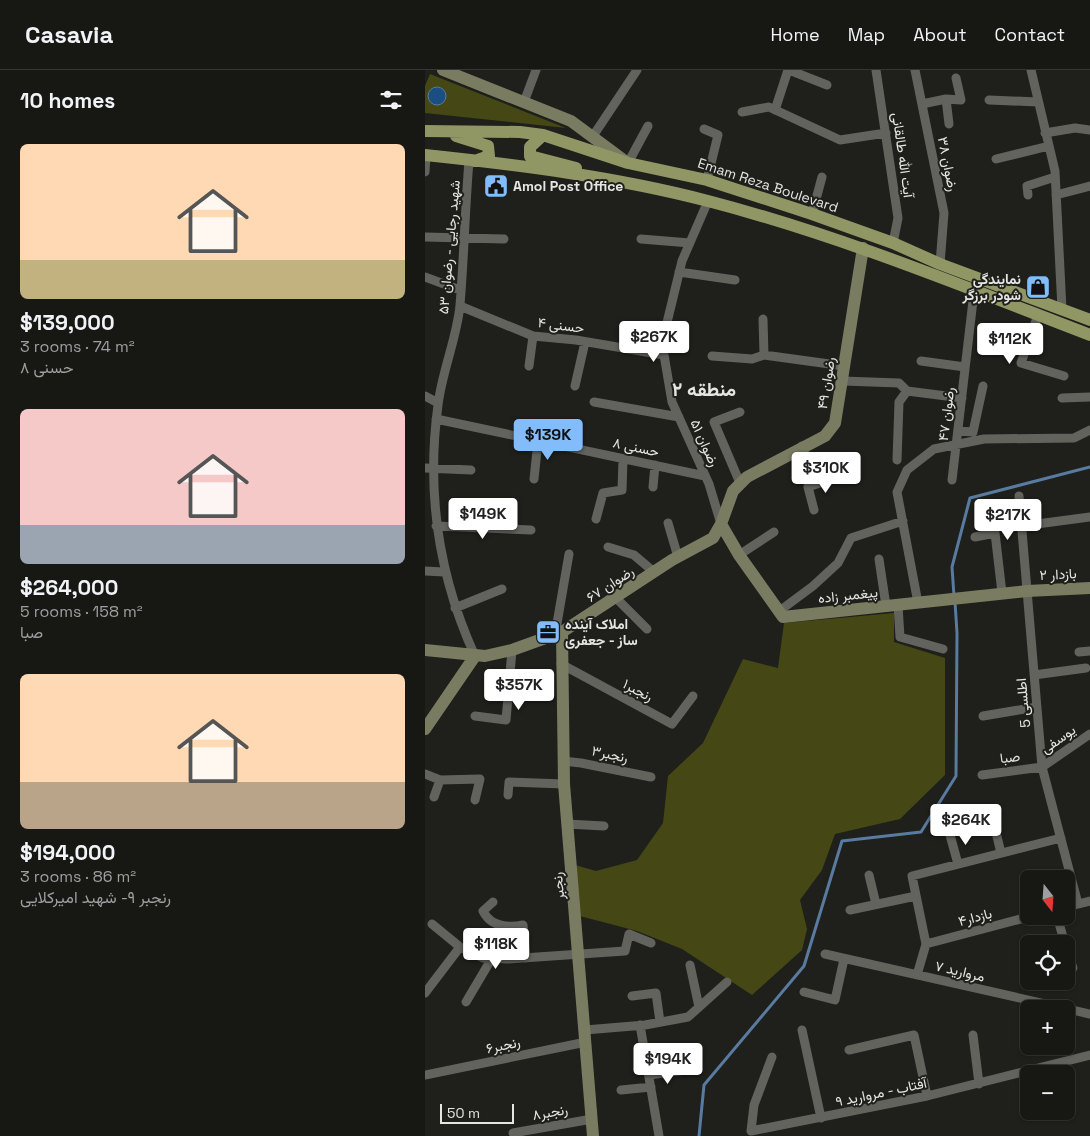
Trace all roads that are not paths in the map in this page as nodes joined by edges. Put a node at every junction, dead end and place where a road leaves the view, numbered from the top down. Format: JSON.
{"nodes":[{"id":1,"x":443,"y":70,"type":"edge"},
{"id":2,"x":536,"y":70,"type":"edge"},
{"id":3,"x":637,"y":70,"type":"edge"},
{"id":4,"x":789,"y":70,"type":"edge"},
{"id":5,"x":876,"y":70,"type":"edge"},
{"id":6,"x":915,"y":70,"type":"edge"},
{"id":7,"x":1031,"y":70,"type":"edge"},
{"id":8,"x":956,"y":78,"type":"dead end"},
{"id":9,"x":827,"y":85,"type":"dead end"},
{"id":10,"x":946,"y":98,"type":"junction"},
{"id":11,"x":989,"y":100,"type":"dead end"},
{"id":12,"x":524,"y":102,"type":"junction"},
{"id":13,"x":1038,"y":102,"type":"junction"},
{"id":14,"x":922,"y":104,"type":"junction"},
{"id":15,"x":775,"y":110,"type":"junction"},
{"id":16,"x":743,"y":112,"type":"dead end"},
{"id":17,"x":949,"y":124,"type":"dead end"},
{"id":18,"x":648,"y":126,"type":"dead end"},
{"id":19,"x":704,"y":129,"type":"dead end"},
{"id":20,"x":429,"y":130,"type":"edge"},
{"id":21,"x":1090,"y":130,"type":"edge"},
{"id":22,"x":886,"y":133,"type":"junction"},
{"id":23,"x":1045,"y":133,"type":"junction"},
{"id":24,"x":543,"y":136,"type":"junction"},
{"id":25,"x":593,"y":136,"type":"junction"},
{"id":26,"x":1049,"y":146,"type":"junction"},
{"id":27,"x":426,"y":155,"type":"edge"},
{"id":28,"x":996,"y":159,"type":"dead end"},
{"id":29,"x":472,"y":161,"type":"junction"},
{"id":30,"x":628,"y":164,"type":"junction"},
{"id":31,"x":425,"y":172,"type":"edge"},
{"id":32,"x":596,"y":176,"type":"junction"},
{"id":33,"x":822,"y":177,"type":"dead end"},
{"id":34,"x":1055,"y":177,"type":"junction"},
{"id":35,"x":707,"y":180,"type":"junction"},
{"id":36,"x":1090,"y":186,"type":"edge"},
{"id":37,"x":1028,"y":195,"type":"dead end"},
{"id":38,"x":1056,"y":196,"type":"junction"},
{"id":39,"x":708,"y":201,"type":"junction"},
{"id":40,"x":811,"y":214,"type":"junction"},
{"id":41,"x":425,"y":236,"type":"edge"},
{"id":42,"x":463,"y":238,"type":"junction"},
{"id":43,"x":504,"y":239,"type":"dead end"},
{"id":44,"x":641,"y":239,"type":"dead end"},
{"id":45,"x":690,"y":243,"type":"junction"},
{"id":46,"x":893,"y":243,"type":"junction"},
{"id":47,"x":863,"y":248,"type":"junction"},
{"id":48,"x":940,"y":264,"type":"junction"},
{"id":49,"x":679,"y":272,"type":"junction"},
{"id":50,"x":425,"y":278,"type":"edge"},
{"id":51,"x":735,"y":280,"type":"dead end"},
{"id":52,"x":461,"y":290,"type":"junction"},
{"id":53,"x":975,"y":292,"type":"junction"},
{"id":54,"x":460,"y":306,"type":"junction"},
{"id":55,"x":1062,"y":308,"type":"junction"},
{"id":56,"x":1038,"y":315,"type":"junction"},
{"id":57,"x":763,"y":319,"type":"dead end"},
{"id":58,"x":1090,"y":320,"type":"edge"},
{"id":59,"x":1090,"y":335,"type":"edge"},
{"id":60,"x":533,"y":336,"type":"junction"},
{"id":61,"x":585,"y":342,"type":"junction"},
{"id":62,"x":664,"y":355,"type":"junction"},
{"id":63,"x":764,"y":355,"type":"junction"},
{"id":64,"x":712,"y":356,"type":"dead end"},
{"id":65,"x":921,"y":361,"type":"dead end"},
{"id":66,"x":529,"y":366,"type":"dead end"},
{"id":67,"x":844,"y":366,"type":"junction"},
{"id":68,"x":965,"y":367,"type":"junction"},
{"id":69,"x":1064,"y":376,"type":"dead end"},
{"id":70,"x":843,"y":381,"type":"junction"},
{"id":71,"x":575,"y":386,"type":"dead end"},
{"id":72,"x":983,"y":386,"type":"dead end"},
{"id":73,"x":907,"y":391,"type":"junction"},
{"id":74,"x":425,"y":396,"type":"edge"},
{"id":75,"x":1090,"y":397,"type":"edge"},
{"id":76,"x":962,"y":398,"type":"junction"},
{"id":77,"x":1061,"y":398,"type":"dead end"},
{"id":78,"x":594,"y":402,"type":"dead end"},
{"id":79,"x":438,"y":403,"type":"junction"},
{"id":80,"x":740,"y":412,"type":"dead end"},
{"id":81,"x":679,"y":417,"type":"junction"},
{"id":82,"x":437,"y":419,"type":"junction"},
{"id":83,"x":1090,"y":430,"type":"edge"},
{"id":84,"x":958,"y":431,"type":"junction"},
{"id":85,"x":538,"y":441,"type":"junction"},
{"id":86,"x":430,"y":442,"type":"edge"},
{"id":87,"x":956,"y":445,"type":"junction"},
{"id":88,"x":802,"y":446,"type":"junction"},
{"id":89,"x":623,"y":458,"type":"junction"},
{"id":90,"x":897,"y":460,"type":"dead end"},
{"id":91,"x":655,"y":465,"type":"junction"},
{"id":92,"x":429,"y":468,"type":"edge"},
{"id":93,"x":471,"y":470,"type":"dead end"},
{"id":94,"x":705,"y":476,"type":"junction"},
{"id":95,"x":837,"y":477,"type":"dead end"},
{"id":96,"x":534,"y":479,"type":"dead end"},
{"id":97,"x":952,"y":480,"type":"dead end"},
{"id":98,"x":741,"y":483,"type":"junction"},
{"id":99,"x":817,"y":484,"type":"junction"},
{"id":100,"x":653,"y":487,"type":"dead end"},
{"id":101,"x":1019,"y":496,"type":"dead end"},
{"id":102,"x":814,"y":510,"type":"dead end"},
{"id":103,"x":1090,"y":518,"type":"edge"},
{"id":104,"x":596,"y":519,"type":"dead end"},
{"id":105,"x":903,"y":521,"type":"junction"},
{"id":106,"x":668,"y":523,"type":"dead end"},
{"id":107,"x":721,"y":524,"type":"junction"},
{"id":108,"x":436,"y":526,"type":"junction"},
{"id":109,"x":1022,"y":526,"type":"junction"},
{"id":110,"x":531,"y":530,"type":"dead end"},
{"id":111,"x":774,"y":532,"type":"dead end"},
{"id":112,"x":975,"y":537,"type":"dead end"},
{"id":113,"x":608,"y":548,"type":"dead end"},
{"id":114,"x":569,"y":554,"type":"dead end"},
{"id":115,"x":739,"y":555,"type":"junction"},
{"id":116,"x":678,"y":557,"type":"junction"},
{"id":117,"x":879,"y":559,"type":"dead end"},
{"id":118,"x":425,"y":572,"type":"edge"},
{"id":119,"x":444,"y":572,"type":"junction"},
{"id":120,"x":654,"y":572,"type":"junction"},
{"id":121,"x":1090,"y":588,"type":"edge"},
{"id":122,"x":502,"y":589,"type":"dead end"},
{"id":123,"x":1027,"y":591,"type":"junction"},
{"id":124,"x":1002,"y":593,"type":"junction"},
{"id":125,"x":616,"y":598,"type":"junction"},
{"id":126,"x":918,"y":603,"type":"junction"},
{"id":127,"x":892,"y":606,"type":"junction"},
{"id":128,"x":455,"y":608,"type":"junction"},
{"id":129,"x":778,"y":612,"type":"junction"},
{"id":130,"x":647,"y":629,"type":"dead end"},
{"id":131,"x":559,"y":634,"type":"junction"},
{"id":132,"x":943,"y":649,"type":"dead end"},
{"id":133,"x":425,"y":650,"type":"edge"},
{"id":134,"x":512,"y":650,"type":"junction"},
{"id":135,"x":1090,"y":651,"type":"edge"},
{"id":136,"x":1079,"y":652,"type":"dead end"},
{"id":137,"x":475,"y":656,"type":"junction"},
{"id":138,"x":561,"y":664,"type":"junction"},
{"id":139,"x":1086,"y":668,"type":"dead end"},
{"id":140,"x":1034,"y":675,"type":"junction"},
{"id":141,"x":693,"y":696,"type":"dead end"},
{"id":142,"x":1037,"y":707,"type":"junction"},
{"id":143,"x":475,"y":716,"type":"dead end"},
{"id":144,"x":983,"y":716,"type":"dead end"},
{"id":145,"x":425,"y":728,"type":"edge"},
{"id":146,"x":1090,"y":734,"type":"edge"},
{"id":147,"x":563,"y":761,"type":"junction"},
{"id":148,"x":1042,"y":767,"type":"junction"},
{"id":149,"x":425,"y":774,"type":"edge"},
{"id":150,"x":982,"y":775,"type":"dead end"},
{"id":151,"x":651,"y":777,"type":"dead end"},
{"id":152,"x":440,"y":780,"type":"junction"},
{"id":153,"x":564,"y":784,"type":"junction"},
{"id":154,"x":507,"y":795,"type":"dead end"},
{"id":155,"x":434,"y":797,"type":"dead end"},
{"id":156,"x":475,"y":800,"type":"dead end"},
{"id":157,"x":993,"y":816,"type":"dead end"},
{"id":158,"x":567,"y":824,"type":"junction"},
{"id":159,"x":604,"y":826,"type":"dead end"},
{"id":160,"x":950,"y":834,"type":"dead end"},
{"id":161,"x":1061,"y":838,"type":"junction"},
{"id":162,"x":1001,"y":853,"type":"junction"},
{"id":163,"x":958,"y":864,"type":"junction"},
{"id":164,"x":869,"y":876,"type":"dead end"},
{"id":165,"x":916,"y":896,"type":"junction"},
{"id":166,"x":1090,"y":901,"type":"edge"},
{"id":167,"x":493,"y":902,"type":"dead end"},
{"id":168,"x":876,"y":904,"type":"junction"},
{"id":169,"x":1078,"y":904,"type":"junction"},
{"id":170,"x":1075,"y":905,"type":"edge"},
{"id":171,"x":850,"y":910,"type":"dead end"},
{"id":172,"x":1020,"y":919,"type":"edge"},
{"id":173,"x":432,"y":924,"type":"dead end"},
{"id":174,"x":651,"y":943,"type":"dead end"},
{"id":175,"x":926,"y":944,"type":"junction"},
{"id":176,"x":460,"y":947,"type":"junction"},
{"id":177,"x":579,"y":954,"type":"junction"},
{"id":178,"x":825,"y":954,"type":"dead end"},
{"id":179,"x":491,"y":958,"type":"junction"},
{"id":180,"x":526,"y":958,"type":"junction"},
{"id":181,"x":844,"y":959,"type":"junction"},
{"id":182,"x":690,"y":965,"type":"dead end"},
{"id":183,"x":917,"y":975,"type":"junction"},
{"id":184,"x":727,"y":982,"type":"dead end"},
{"id":185,"x":804,"y":992,"type":"dead end"},
{"id":186,"x":425,"y":993,"type":"edge"},
{"id":187,"x":632,"y":996,"type":"dead end"},
{"id":188,"x":466,"y":1002,"type":"dead end"},
{"id":189,"x":699,"y":1007,"type":"junction"},
{"id":190,"x":1090,"y":1014,"type":"edge"},
{"id":191,"x":660,"y":1022,"type":"junction"},
{"id":192,"x":640,"y":1025,"type":"junction"},
{"id":193,"x":802,"y":1030,"type":"dead end"},
{"id":194,"x":973,"y":1035,"type":"dead end"},
{"id":195,"x":585,"y":1036,"type":"junction"},
{"id":196,"x":849,"y":1050,"type":"dead end"},
{"id":197,"x":1090,"y":1055,"type":"edge"},
{"id":198,"x":772,"y":1057,"type":"dead end"},
{"id":199,"x":685,"y":1070,"type":"dead end"},
{"id":200,"x":649,"y":1075,"type":"junction"},
{"id":201,"x":425,"y":1076,"type":"edge"},
{"id":202,"x":979,"y":1084,"type":"junction"},
{"id":203,"x":651,"y":1087,"type":"junction"},
{"id":204,"x":621,"y":1090,"type":"dead end"},
{"id":205,"x":927,"y":1096,"type":"junction"},
{"id":206,"x":821,"y":1118,"type":"junction"},
{"id":207,"x":592,"y":1119,"type":"junction"},
{"id":208,"x":513,"y":1133,"type":"dead end"},
{"id":209,"x":593,"y":1136,"type":"edge"},
{"id":210,"x":659,"y":1136,"type":"edge"}],
"edges":[{"from":1,"to":12,"type":"street"},
{"from":2,"to":12,"type":"street"},
{"from":3,"to":25,"type":"street"},
{"from":4,"to":9,"type":"street"},
{"from":4,"to":15,"type":"street"},
{"from":5,"to":22,"type":"street","name":"آیت الله طالقانی"},
{"from":6,"to":14,"type":"street","name":"رضوان ۳۸"},
{"from":7,"to":13,"type":"street"},
{"from":8,"to":10,"type":"street"},
{"from":10,"to":14,"type":"street"},
{"from":10,"to":17,"type":"street"},
{"from":11,"to":13,"type":"street"},
{"from":12,"to":25,"type":"street"},
{"from":13,"to":23,"type":"street"},
{"from":14,"to":48,"type":"street","name":"رضوان ۳۸"},
{"from":15,"to":16,"type":"street"},
{"from":15,"to":22,"type":"street"},
{"from":18,"to":30,"type":"street"},
{"from":19,"to":35,"type":"street"},
{"from":20,"to":24,"type":"main road","name":"Emam Reza Boulevard"},
{"from":20,"to":29,"type":"main road"},
{"from":21,"to":23,"type":"street"},
{"from":22,"to":46,"type":"street","name":"آیت الله طالقانی"},
{"from":23,"to":26,"type":"street"},
{"from":24,"to":30,"type":"main road","name":"Emam Reza Boulevard"},
{"from":24,"to":32,"type":"main road"},
{"from":25,"to":30,"type":"street"},
{"from":26,"to":28,"type":"street"},
{"from":26,"to":34,"type":"street"},
{"from":27,"to":29,"type":"main road"},
{"from":27,"to":31,"type":"street"},
{"from":29,"to":32,"type":"main road"},
{"from":29,"to":42,"type":"street","name":"شهید رجایی - رضوان ۵۳"},
{"from":30,"to":35,"type":"main road","name":"Emam Reza Boulevard"},
{"from":32,"to":39,"type":"main road"},
{"from":33,"to":40,"type":"street"},
{"from":34,"to":37,"type":"street"},
{"from":34,"to":38,"type":"street"},
{"from":35,"to":40,"type":"main road","name":"Emam Reza Boulevard"},
{"from":36,"to":38,"type":"street"},
{"from":38,"to":55,"type":"street"},
{"from":39,"to":45,"type":"street","name":"رضوان ۵۱"},
{"from":39,"to":47,"type":"main road"},
{"from":40,"to":46,"type":"main road","name":"Emam Reza Boulevard"},
{"from":41,"to":42,"type":"street"},
{"from":42,"to":43,"type":"street"},
{"from":42,"to":52,"type":"street","name":"شهید رجایی - رضوان ۵۳"},
{"from":44,"to":45,"type":"street"},
{"from":45,"to":49,"type":"street","name":"رضوان ۵۱"},
{"from":46,"to":48,"type":"main road","name":"Emam Reza Boulevard"},
{"from":47,"to":53,"type":"main road"},
{"from":47,"to":67,"type":"street","name":"رضوان ۴۹"},
{"from":48,"to":55,"type":"main road","name":"Emam Reza Boulevard"},
{"from":49,"to":51,"type":"street"},
{"from":49,"to":62,"type":"street","name":"رضوان ۵۱"},
{"from":50,"to":52,"type":"street"},
{"from":52,"to":54,"type":"street","name":"شهید رجایی - رضوان ۵۳"},
{"from":53,"to":56,"type":"main road"},
{"from":53,"to":68,"type":"street","name":"رضوان ۴۷"},
{"from":54,"to":60,"type":"street","name":"حسنی ۴"},
{"from":54,"to":79,"type":"street","name":"شهید رجایی - رضوان ۵۳"},
{"from":55,"to":58,"type":"main road","name":"Emam Reza Boulevard"},
{"from":56,"to":59,"type":"main road"},
{"from":56,"to":69,"type":"street"},
{"from":57,"to":63,"type":"street"},
{"from":60,"to":61,"type":"street","name":"حسنی ۴"},
{"from":60,"to":66,"type":"street"},
{"from":61,"to":62,"type":"street","name":"حسنی ۴"},
{"from":61,"to":71,"type":"street"},
{"from":62,"to":81,"type":"street","name":"رضوان ۵۱"},
{"from":63,"to":64,"type":"street"},
{"from":63,"to":67,"type":"street"},
{"from":65,"to":68,"type":"street"},
{"from":67,"to":70,"type":"street","name":"رضوان ۴۹"},
{"from":68,"to":76,"type":"street","name":"رضوان ۴۷"},
{"from":70,"to":73,"type":"street"},
{"from":70,"to":88,"type":"street","name":"رضوان ۴۹"},
{"from":72,"to":84,"type":"street"},
{"from":73,"to":76,"type":"street"},
{"from":73,"to":90,"type":"street"},
{"from":74,"to":79,"type":"street"},
{"from":75,"to":77,"type":"street"},
{"from":76,"to":84,"type":"street","name":"رضوان ۴۷"},
{"from":78,"to":81,"type":"street"},
{"from":79,"to":82,"type":"street","name":"شهید رجایی - رضوان ۵۳"},
{"from":80,"to":98,"type":"street"},
{"from":81,"to":94,"type":"street","name":"رضوان ۵۱"},
{"from":82,"to":85,"type":"street","name":"حسنی ۸"},
{"from":82,"to":86,"type":"street","name":"شهید رجایی - رضوان ۵۳"},
{"from":83,"to":87,"type":"street"},
{"from":84,"to":87,"type":"street","name":"رضوان ۴۷"},
{"from":85,"to":89,"type":"street","name":"حسنی ۸"},
{"from":85,"to":96,"type":"street"},
{"from":86,"to":92,"type":"street","name":"شهید رجایی - رضوان ۵۳"},
{"from":87,"to":97,"type":"street","name":"رضوان ۴۷"},
{"from":87,"to":105,"type":"street"},
{"from":88,"to":98,"type":"street","name":"رضوان ۴۹"},
{"from":88,"to":99,"type":"street"},
{"from":89,"to":91,"type":"street","name":"حسنی ۸"},
{"from":89,"to":104,"type":"street"},
{"from":91,"to":94,"type":"street","name":"حسنی ۸"},
{"from":91,"to":100,"type":"street"},
{"from":92,"to":93,"type":"street"},
{"from":92,"to":108,"type":"street","name":"شهید رجایی - رضوان ۵۳"},
{"from":94,"to":107,"type":"street","name":"رضوان ۵۱"},
{"from":95,"to":99,"type":"street"},
{"from":98,"to":107,"type":"street","name":"رضوان ۴۹"},
{"from":99,"to":102,"type":"street"},
{"from":101,"to":109,"type":"street","name":"اطلسی 5"},
{"from":103,"to":109,"type":"street"},
{"from":105,"to":126,"type":"street"},
{"from":105,"to":129,"type":"street"},
{"from":106,"to":116,"type":"street"},
{"from":107,"to":115,"type":"street"},
{"from":107,"to":116,"type":"street","name":"رضوان ۶۷"},
{"from":108,"to":110,"type":"street"},
{"from":108,"to":119,"type":"street","name":"شهید رجایی - رضوان ۵۳"},
{"from":109,"to":123,"type":"street","name":"اطلسی 5"},
{"from":111,"to":115,"type":"street"},
{"from":112,"to":124,"type":"street"},
{"from":113,"to":120,"type":"street"},
{"from":114,"to":131,"type":"street"},
{"from":115,"to":129,"type":"street"},
{"from":116,"to":120,"type":"street","name":"رضوان ۶۷"},
{"from":117,"to":127,"type":"street"},
{"from":118,"to":119,"type":"street"},
{"from":119,"to":128,"type":"street","name":"شهید رجایی - رضوان ۵۳"},
{"from":120,"to":125,"type":"street","name":"رضوان ۶۷"},
{"from":121,"to":123,"type":"street","name":"بازدار ۲"},
{"from":122,"to":128,"type":"street"},
{"from":123,"to":124,"type":"street","name":"پیغمبر زاده"},
{"from":123,"to":140,"type":"street","name":"اطلسی 5"},
{"from":124,"to":126,"type":"street","name":"پیغمبر زاده"},
{"from":125,"to":130,"type":"street"},
{"from":125,"to":131,"type":"street","name":"رضوان ۶۷"},
{"from":126,"to":127,"type":"street","name":"پیغمبر زاده"},
{"from":127,"to":129,"type":"street","name":"پیغمبر زاده"},
{"from":127,"to":132,"type":"street"},
{"from":128,"to":137,"type":"street","name":"شهید رجایی - رضوان ۵۳"},
{"from":131,"to":134,"type":"street","name":"رضوان ۶۷"},
{"from":131,"to":138,"type":"street","name":"رنجبر"},
{"from":133,"to":137,"type":"street","name":"رضوان ۶۷"},
{"from":134,"to":137,"type":"street","name":"رضوان ۶۷"},
{"from":134,"to":143,"type":"street"},
{"from":135,"to":136,"type":"street"},
{"from":137,"to":145,"type":"street"},
{"from":138,"to":141,"type":"street","name":"رنجبر۱"},
{"from":138,"to":147,"type":"street","name":"رنجبر"},
{"from":139,"to":140,"type":"street"},
{"from":140,"to":142,"type":"street","name":"اطلسی 5"},
{"from":142,"to":144,"type":"street"},
{"from":142,"to":148,"type":"street","name":"اطلسی 5"},
{"from":146,"to":148,"type":"street","name":"یوسفی"},
{"from":147,"to":151,"type":"street","name":"رنجبر۳"},
{"from":147,"to":153,"type":"street","name":"رنجبر"},
{"from":148,"to":150,"type":"street","name":"صبا"},
{"from":148,"to":161,"type":"street","name":"اطلسی 5"},
{"from":149,"to":152,"type":"street"},
{"from":152,"to":155,"type":"street"},
{"from":152,"to":156,"type":"street"},
{"from":153,"to":154,"type":"street"},
{"from":153,"to":158,"type":"street","name":"رنجبر"},
{"from":157,"to":162,"type":"street"},
{"from":158,"to":159,"type":"street"},
{"from":158,"to":177,"type":"street","name":"رنجبر"},
{"from":160,"to":163,"type":"street"},
{"from":161,"to":162,"type":"street"},
{"from":161,"to":169,"type":"street","name":"اطلسی 5"},
{"from":162,"to":163,"type":"street"},
{"from":163,"to":165,"type":"street"},
{"from":164,"to":168,"type":"street"},
{"from":165,"to":168,"type":"street"},
{"from":165,"to":175,"type":"street"},
{"from":166,"to":169,"type":"street"},
{"from":167,"to":180,"type":"street"},
{"from":168,"to":171,"type":"street"},
{"from":169,"to":170,"type":"street"},
{"from":172,"to":175,"type":"street","name":"بازدار۴"},
{"from":173,"to":176,"type":"street"},
{"from":174,"to":177,"type":"street"},
{"from":175,"to":183,"type":"street"},
{"from":176,"to":179,"type":"street"},
{"from":176,"to":186,"type":"street"},
{"from":177,"to":180,"type":"street"},
{"from":177,"to":195,"type":"street","name":"رنجبر"},
{"from":178,"to":181,"type":"street","name":"مروارید ۷"},
{"from":179,"to":180,"type":"street"},
{"from":179,"to":188,"type":"street"},
{"from":181,"to":183,"type":"street","name":"مروارید ۷"},
{"from":181,"to":185,"type":"street"},
{"from":182,"to":189,"type":"street"},
{"from":183,"to":190,"type":"street","name":"مروارید ۷"},
{"from":184,"to":189,"type":"street","name":"رنجبر۶"},
{"from":187,"to":191,"type":"street"},
{"from":189,"to":191,"type":"street","name":"رنجبر۶"},
{"from":191,"to":192,"type":"street","name":"رنجبر۶"},
{"from":192,"to":195,"type":"street","name":"رنجبر۶"},
{"from":192,"to":200,"type":"street"},
{"from":193,"to":206,"type":"street"},
{"from":194,"to":202,"type":"street"},
{"from":195,"to":201,"type":"street","name":"رنجبر۶"},
{"from":195,"to":207,"type":"street","name":"رنجبر"},
{"from":196,"to":205,"type":"street"},
{"from":197,"to":202,"type":"street","name":"آفتاب - مروارید ۹"},
{"from":198,"to":206,"type":"street","name":"آفتاب - مروارید ۹"},
{"from":199,"to":200,"type":"street"},
{"from":200,"to":203,"type":"street"},
{"from":202,"to":205,"type":"street","name":"آفتاب - مروارید ۹"},
{"from":203,"to":204,"type":"street"},
{"from":203,"to":210,"type":"street"},
{"from":205,"to":206,"type":"street","name":"آفتاب - مروارید ۹"},
{"from":207,"to":208,"type":"street","name":"رنجبر۸"},
{"from":207,"to":209,"type":"street","name":"رنجبر"}]}
